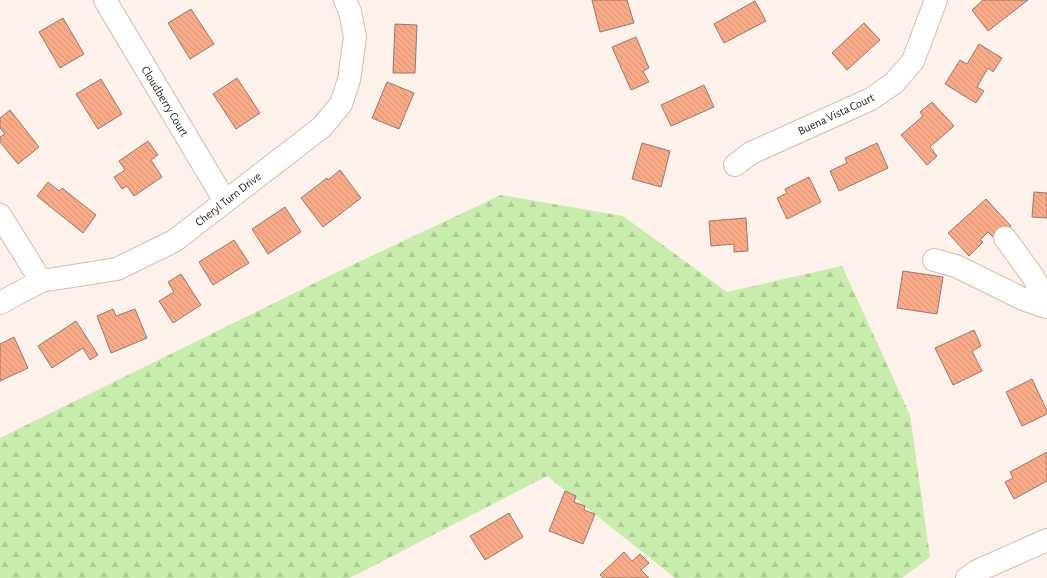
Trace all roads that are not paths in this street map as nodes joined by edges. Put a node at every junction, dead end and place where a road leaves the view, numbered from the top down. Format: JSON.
{"nodes":[{"id":1,"x":105,"y":0,"type":"edge"},
{"id":2,"x":345,"y":0,"type":"edge"},
{"id":3,"x":936,"y":0,"type":"edge"},
{"id":4,"x":735,"y":165,"type":"dead end"},
{"id":5,"x":225,"y":201,"type":"junction"},
{"id":6,"x":0,"y":215,"type":"edge"},
{"id":7,"x":1005,"y":238,"type":"dead end"},
{"id":8,"x":934,"y":260,"type":"dead end"},
{"id":9,"x":41,"y":281,"type":"junction"},
{"id":10,"x":1047,"y":302,"type":"edge"},
{"id":11,"x":0,"y":303,"type":"edge"},
{"id":12,"x":1047,"y":307,"type":"edge"},
{"id":13,"x":1047,"y":540,"type":"edge"},
{"id":14,"x":967,"y":578,"type":"edge"}],
"edges":[{"from":1,"to":5,"type":"street","name":"Cloudberry Court"},
{"from":2,"to":5,"type":"street","name":"Cheryl Turn Drive"},
{"from":3,"to":4,"type":"street","name":"Buena Vista Court"},
{"from":5,"to":9,"type":"street","name":"Cheryl Turn Drive"},
{"from":6,"to":9,"type":"street"},
{"from":7,"to":10,"type":"street"},
{"from":8,"to":12,"type":"street"},
{"from":9,"to":11,"type":"street","name":"Cheryl Turn Drive"},
{"from":13,"to":14,"type":"street"}]}
